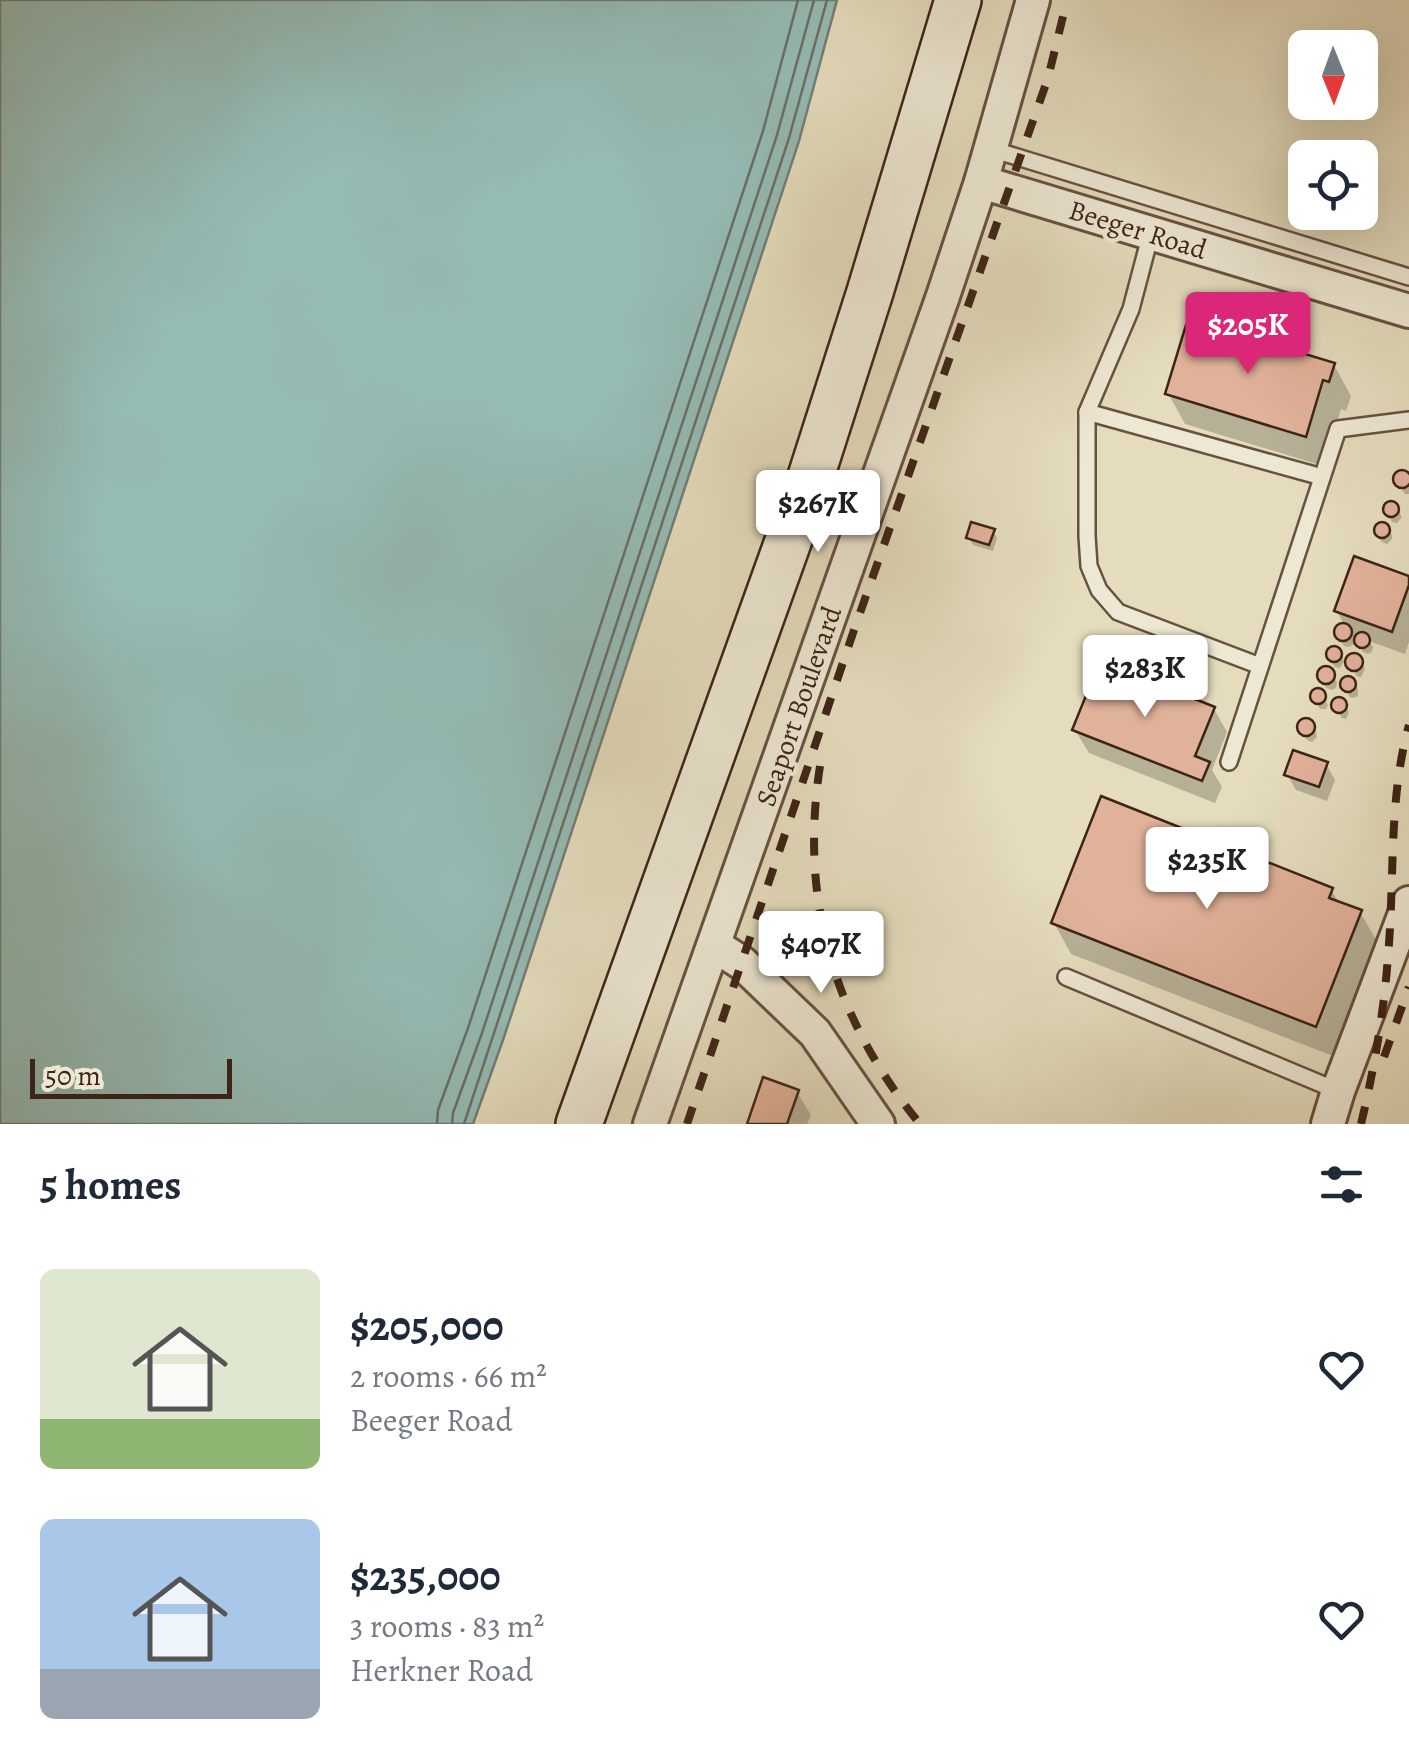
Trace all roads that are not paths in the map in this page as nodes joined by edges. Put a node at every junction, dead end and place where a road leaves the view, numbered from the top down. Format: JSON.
{"nodes":[{"id":1,"x":958,"y":0,"type":"edge"},
{"id":2,"x":1033,"y":0,"type":"edge"},
{"id":3,"x":991,"y":149,"type":"junction"},
{"id":4,"x":981,"y":182,"type":"junction"},
{"id":5,"x":1151,"y":233,"type":"junction"},
{"id":6,"x":1409,"y":277,"type":"edge"},
{"id":7,"x":1409,"y":311,"type":"edge"},
{"id":8,"x":1087,"y":412,"type":"junction"},
{"id":9,"x":1409,"y":420,"type":"edge"},
{"id":10,"x":1322,"y":477,"type":"junction"},
{"id":11,"x":1260,"y":666,"type":"junction"},
{"id":12,"x":1229,"y":762,"type":"dead end"},
{"id":13,"x":1409,"y":904,"type":"edge"},
{"id":14,"x":714,"y":945,"type":"junction"},
{"id":15,"x":1066,"y":976,"type":"dead end"},
{"id":16,"x":1338,"y":1091,"type":"junction"},
{"id":17,"x":866,"y":1118,"type":"edge"},
{"id":18,"x":578,"y":1124,"type":"edge"},
{"id":19,"x":650,"y":1124,"type":"edge"},
{"id":20,"x":1328,"y":1124,"type":"edge"}],
"edges":[{"from":1,"to":18,"type":"main road"},
{"from":2,"to":3,"type":"street","name":"Seaport Boulevard"},
{"from":3,"to":4,"type":"street","name":"Seaport Boulevard"},
{"from":3,"to":6,"type":"lane"},
{"from":4,"to":5,"type":"street","name":"Beeger Road"},
{"from":4,"to":14,"type":"street","name":"Seaport Boulevard"},
{"from":5,"to":7,"type":"street","name":"Beeger Road"},
{"from":5,"to":8,"type":"lane"},
{"from":8,"to":10,"type":"lane"},
{"from":8,"to":11,"type":"lane"},
{"from":9,"to":10,"type":"lane"},
{"from":10,"to":11,"type":"lane"},
{"from":11,"to":12,"type":"lane"},
{"from":13,"to":16,"type":"street"},
{"from":14,"to":17,"type":"street"},
{"from":14,"to":19,"type":"street","name":"Seaport Boulevard"},
{"from":15,"to":16,"type":"lane"},
{"from":16,"to":20,"type":"street"}]}
